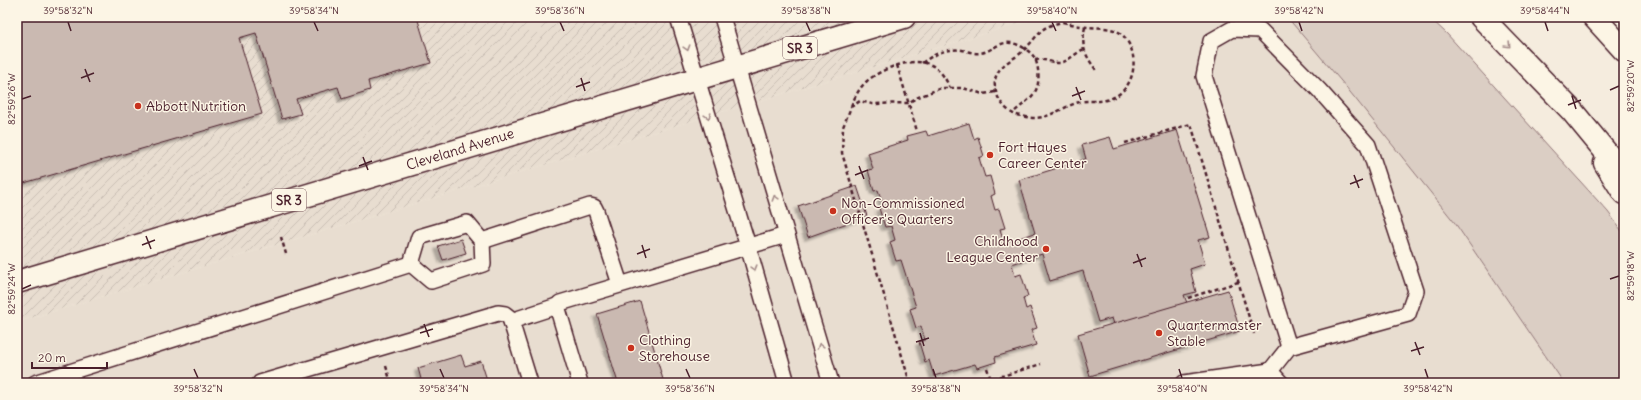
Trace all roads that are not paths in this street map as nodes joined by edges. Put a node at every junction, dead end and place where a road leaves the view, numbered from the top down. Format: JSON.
{"nodes":[{"id":1,"x":678,"y":17,"type":"edge"},
{"id":2,"x":722,"y":17,"type":"edge"},
{"id":3,"x":904,"y":17,"type":"edge"},
{"id":4,"x":1481,"y":17,"type":"edge"},
{"id":5,"x":1594,"y":17,"type":"edge"},
{"id":6,"x":1624,"y":50,"type":"edge"},
{"id":7,"x":736,"y":68,"type":"junction"},
{"id":8,"x":697,"y":79,"type":"junction"},
{"id":9,"x":1572,"y":111,"type":"junction"},
{"id":10,"x":1624,"y":174,"type":"edge"},
{"id":11,"x":1624,"y":193,"type":"edge"},
{"id":12,"x":786,"y":235,"type":"junction"},
{"id":13,"x":482,"y":241,"type":"junction"},
{"id":14,"x":748,"y":246,"type":"junction"},
{"id":15,"x":412,"y":264,"type":"junction"},
{"id":16,"x":17,"y":282,"type":"edge"},
{"id":17,"x":620,"y":284,"type":"junction"},
{"id":18,"x":557,"y":306,"type":"junction"},
{"id":19,"x":510,"y":321,"type":"junction"},
{"id":20,"x":1289,"y":347,"type":"junction"},
{"id":21,"x":1270,"y":372,"type":"junction"},
{"id":22,"x":34,"y":383,"type":"edge"},
{"id":23,"x":260,"y":383,"type":"edge"},
{"id":24,"x":530,"y":383,"type":"edge"},
{"id":25,"x":580,"y":383,"type":"edge"},
{"id":26,"x":787,"y":383,"type":"edge"},
{"id":27,"x":831,"y":383,"type":"edge"},
{"id":28,"x":1184,"y":383,"type":"edge"},
{"id":29,"x":1281,"y":383,"type":"edge"}],
"edges":[{"from":1,"to":8,"type":"lane","one_way":true},
{"from":2,"to":7,"type":"lane"},
{"from":3,"to":7,"type":"main road","name":"Cleveland Avenue","number":"SR 3"},
{"from":4,"to":9,"type":"main road","one_way":true},
{"from":5,"to":6,"type":"main road"},
{"from":7,"to":8,"type":"main road","name":"Cleveland Avenue","number":"SR 3"},
{"from":12,"to":7,"type":"lane","one_way":true},
{"from":8,"to":14,"type":"lane","one_way":true},
{"from":8,"to":16,"type":"main road","name":"Cleveland Avenue","number":"SR 3"},
{"from":9,"to":10,"type":"main road"},
{"from":9,"to":11,"type":"main road"},
{"from":12,"to":14,"type":"lane"},
{"from":27,"to":12,"type":"lane","one_way":true},
{"from":13,"to":15,"type":"lane"},
{"from":13,"to":15,"type":"lane"},
{"from":13,"to":17,"type":"lane"},
{"from":14,"to":17,"type":"lane"},
{"from":14,"to":26,"type":"lane","one_way":true},
{"from":15,"to":22,"type":"lane"},
{"from":17,"to":18,"type":"lane"},
{"from":18,"to":19,"type":"lane"},
{"from":18,"to":25,"type":"lane"},
{"from":19,"to":23,"type":"lane"},
{"from":19,"to":24,"type":"lane"},
{"from":20,"to":20,"type":"lane"},
{"from":20,"to":21,"type":"lane"},
{"from":21,"to":28,"type":"lane"},
{"from":21,"to":29,"type":"lane"}]}
